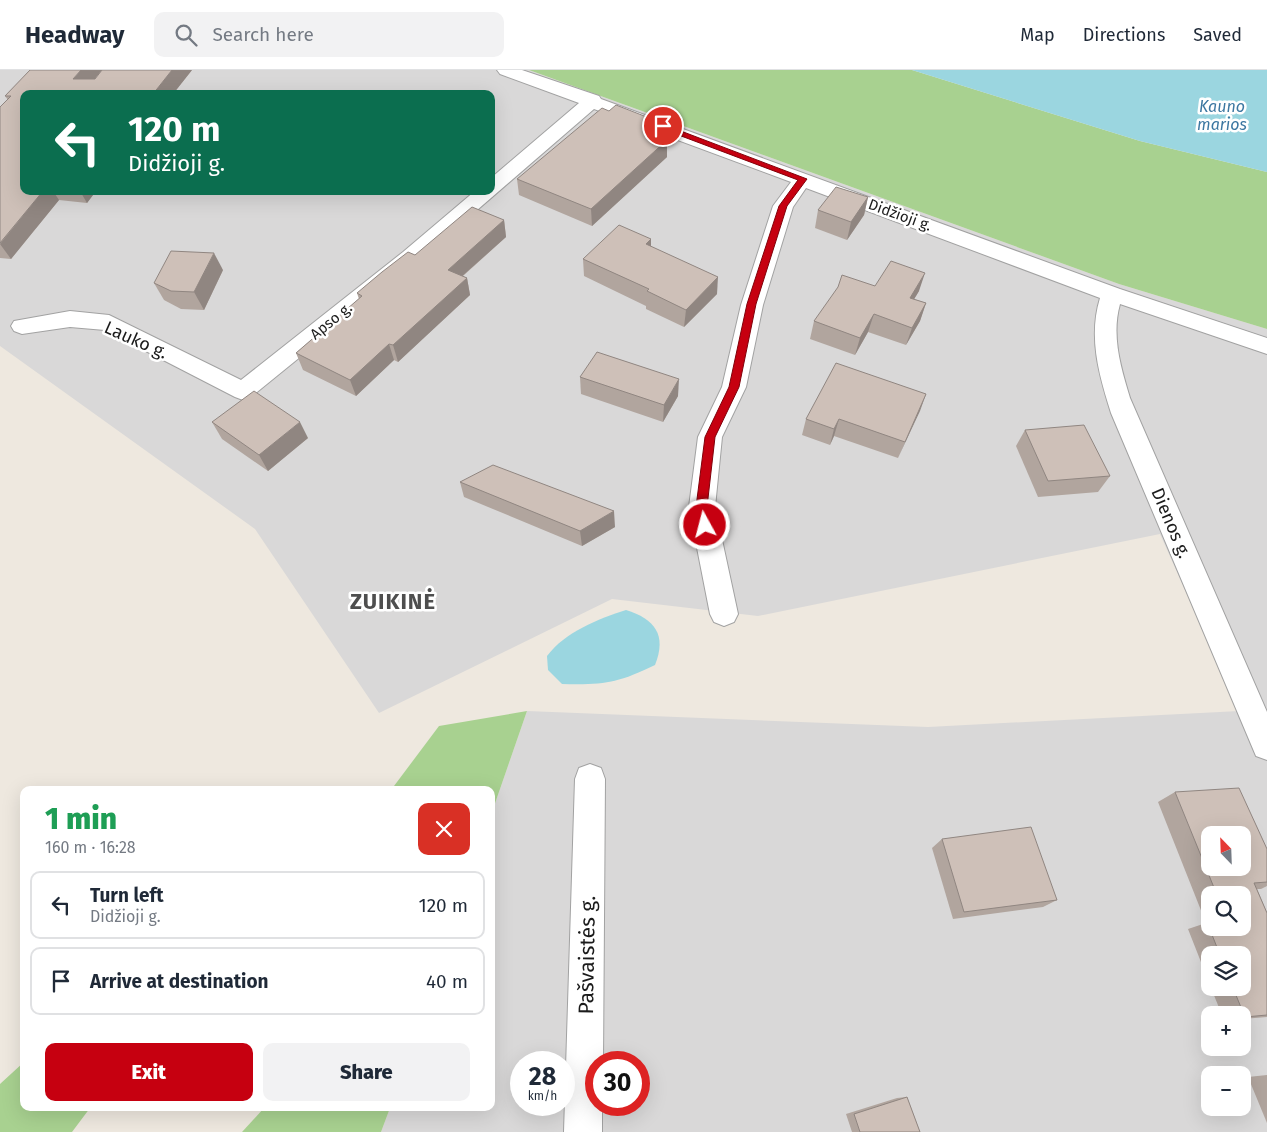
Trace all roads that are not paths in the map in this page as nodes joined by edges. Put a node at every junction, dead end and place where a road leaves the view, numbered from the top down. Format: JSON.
{"nodes":[{"id":1,"x":506,"y":70,"type":"edge"},
{"id":2,"x":593,"y":100,"type":"junction"},
{"id":3,"x":803,"y":179,"type":"junction"},
{"id":4,"x":495,"y":185,"type":"edge"},
{"id":5,"x":482,"y":195,"type":"edge"},
{"id":6,"x":1112,"y":294,"type":"junction"},
{"id":7,"x":22,"y":326,"type":"dead end"},
{"id":8,"x":1267,"y":346,"type":"edge"},
{"id":9,"x":243,"y":391,"type":"joint"},
{"id":10,"x":724,"y":614,"type":"dead end"},
{"id":11,"x":1267,"y":746,"type":"edge"},
{"id":12,"x":590,"y":779,"type":"dead end"},
{"id":13,"x":583,"y":1132,"type":"edge"}],
"edges":[{"from":1,"to":2,"type":"street","name":"Didžioji g."},
{"from":2,"to":3,"type":"street","name":"Didžioji g."},
{"from":2,"to":4,"type":"street"},
{"from":3,"to":6,"type":"street","name":"Didžioji g."},
{"from":3,"to":10,"type":"street"},
{"from":5,"to":9,"type":"street","name":"Apso g."},
{"from":6,"to":8,"type":"street","name":"Didžioji g."},
{"from":6,"to":11,"type":"street","name":"Dienos g."},
{"from":7,"to":9,"type":"street","name":"Lauko g."},
{"from":12,"to":13,"type":"street","name":"Pašvaistės g."}]}
